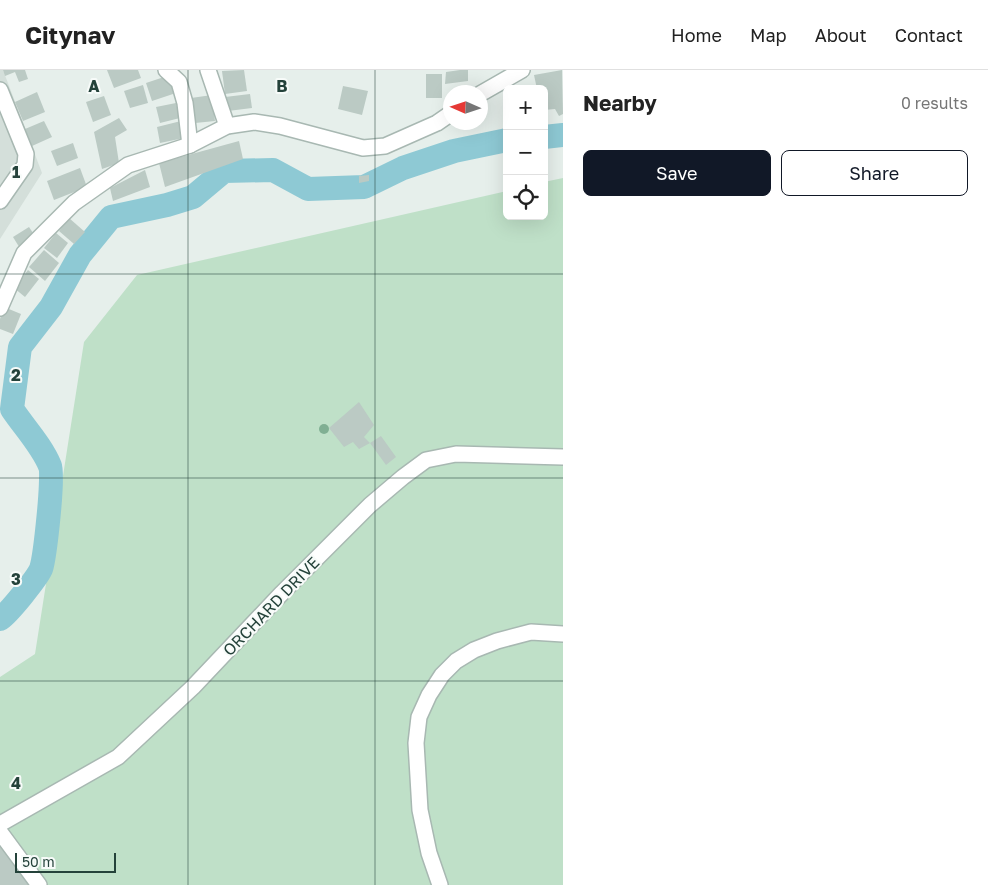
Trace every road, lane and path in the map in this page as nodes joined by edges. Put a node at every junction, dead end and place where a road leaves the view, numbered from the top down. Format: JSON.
{"nodes":[{"id":1,"x":166,"y":70,"type":"edge"},
{"id":2,"x":208,"y":70,"type":"edge"},
{"id":3,"x":522,"y":70,"type":"edge"},
{"id":4,"x":488,"y":89,"type":"edge"},
{"id":5,"x":0,"y":90,"type":"edge"},
{"id":6,"x":443,"y":119,"type":"edge"},
{"id":7,"x":227,"y":126,"type":"junction"},
{"id":8,"x":190,"y":145,"type":"junction"},
{"id":9,"x":0,"y":201,"type":"edge"},
{"id":10,"x":0,"y":308,"type":"edge"},
{"id":11,"x":563,"y":457,"type":"edge"},
{"id":12,"x":563,"y":634,"type":"edge"},
{"id":13,"x":0,"y":824,"type":"edge"},
{"id":14,"x":0,"y":832,"type":"edge"},
{"id":15,"x":39,"y":885,"type":"edge"},
{"id":16,"x":440,"y":885,"type":"edge"}],
"edges":[{"from":1,"to":8,"type":"street"},
{"from":2,"to":7,"type":"street"},
{"from":3,"to":4,"type":"street"},
{"from":5,"to":9,"type":"street"},
{"from":6,"to":7,"type":"street"},
{"from":7,"to":8,"type":"street"},
{"from":8,"to":10,"type":"street"},
{"from":11,"to":13,"type":"street","name":"ORCHARD DRIVE"},
{"from":12,"to":16,"type":"street"},
{"from":14,"to":15,"type":"street"}]}
